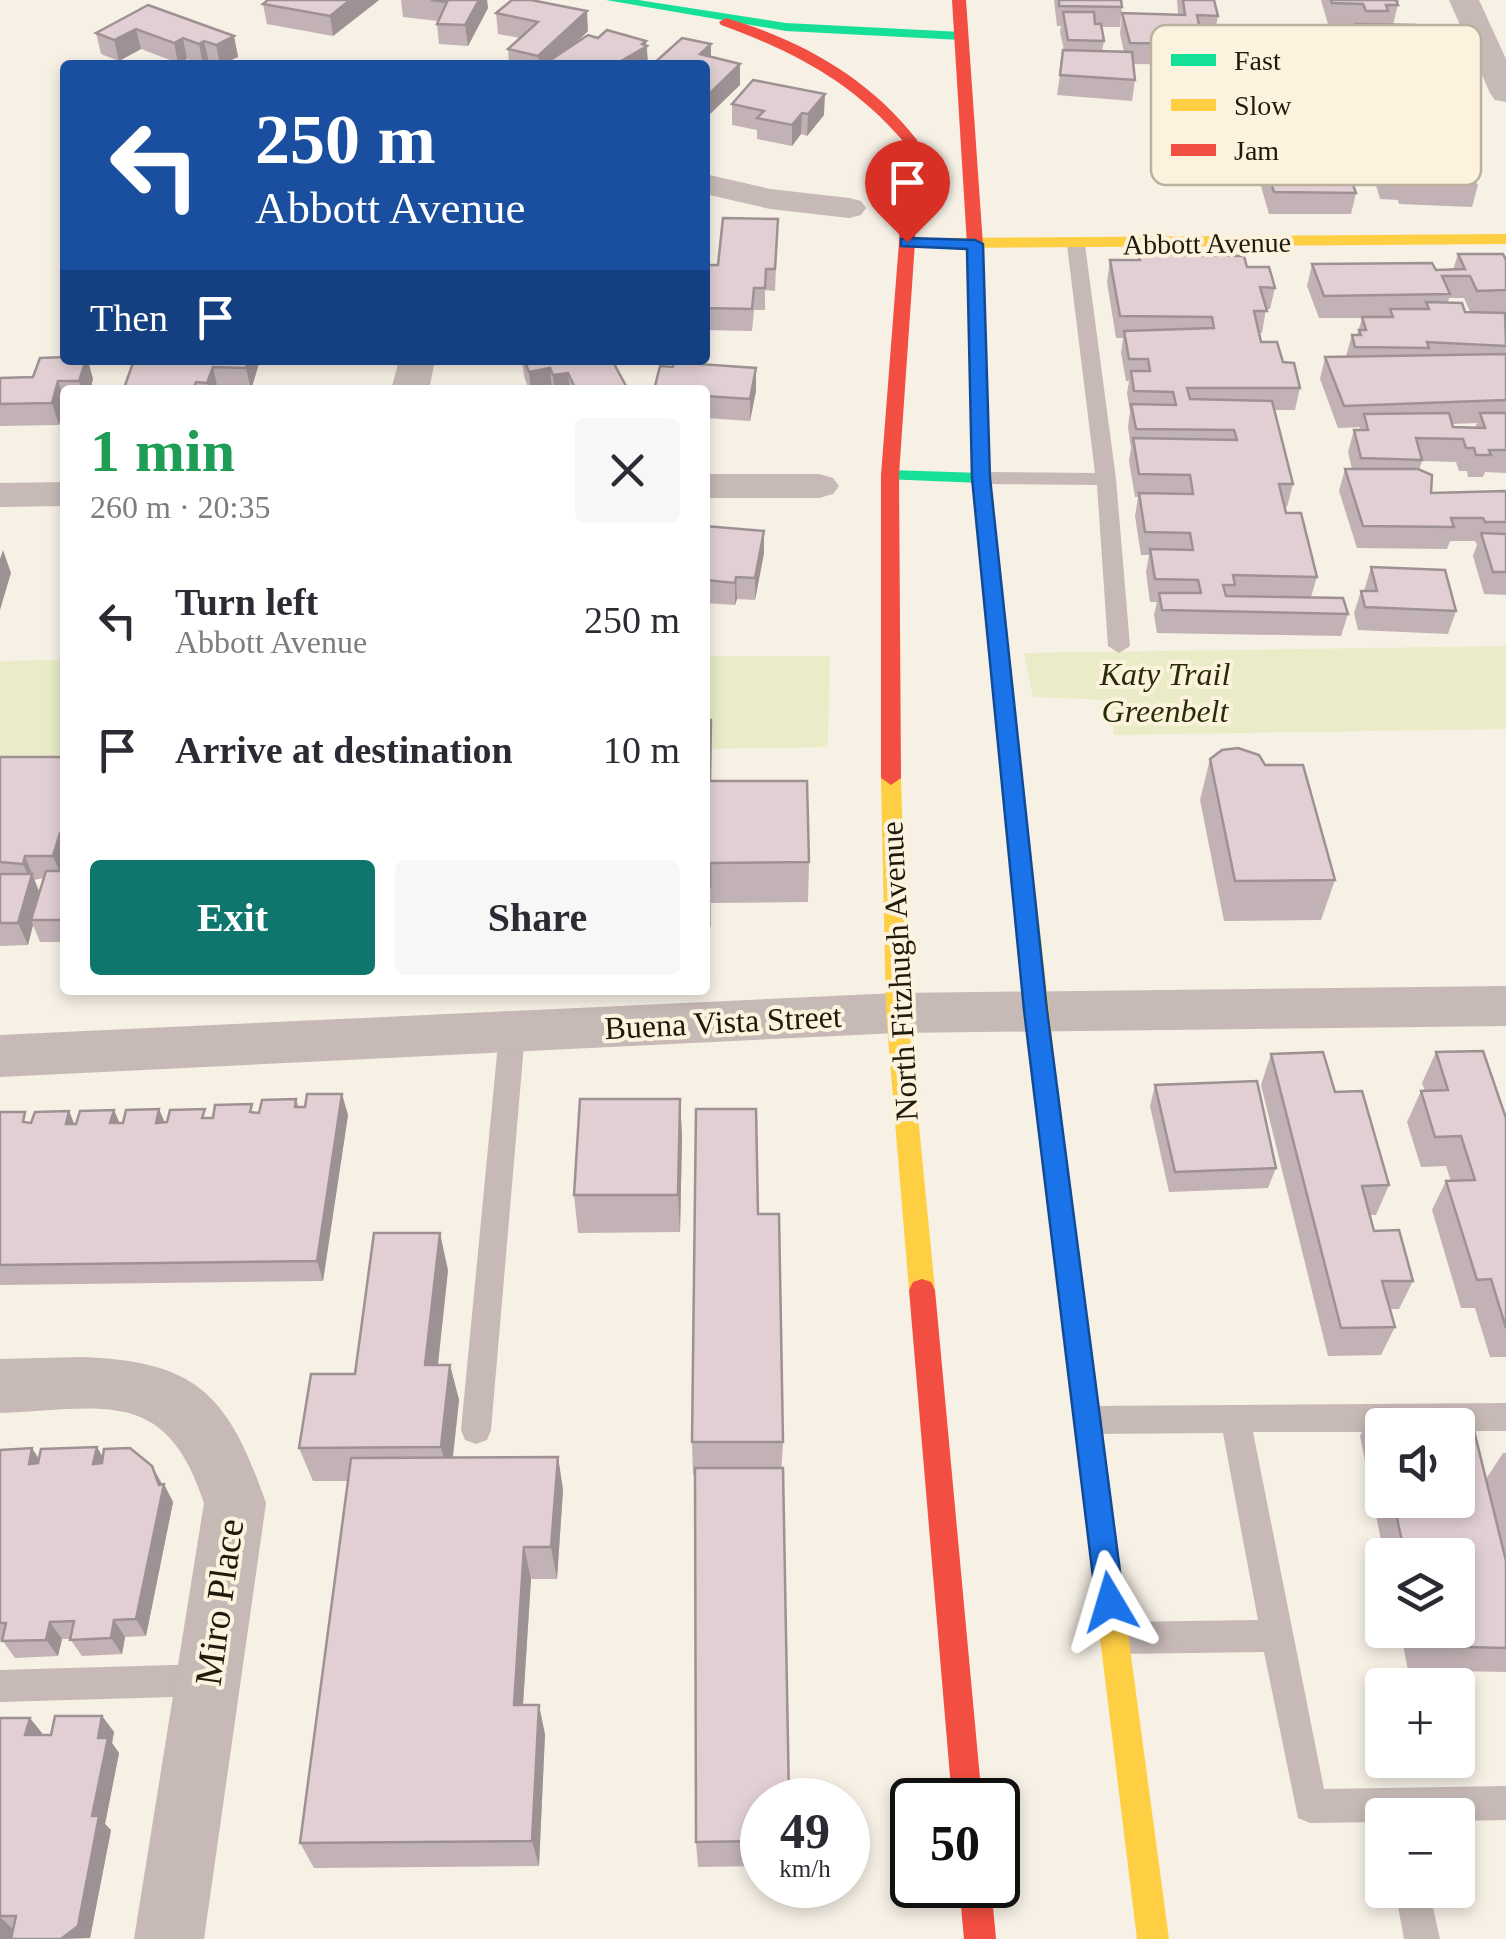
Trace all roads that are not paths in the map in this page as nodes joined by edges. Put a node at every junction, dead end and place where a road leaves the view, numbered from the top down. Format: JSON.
{"nodes":[{"id":1,"x":613,"y":0,"type":"edge"},
{"id":2,"x":958,"y":0,"type":"edge"},
{"id":3,"x":1464,"y":0,"type":"edge"},
{"id":4,"x":726,"y":22,"type":"junction"},
{"id":5,"x":1475,"y":25,"type":"edge"},
{"id":6,"x":961,"y":36,"type":"junction"},
{"id":7,"x":1481,"y":38,"type":"edge"},
{"id":8,"x":1506,"y":93,"type":"edge"},
{"id":9,"x":710,"y":185,"type":"edge"},
{"id":10,"x":848,"y":208,"type":"dead end"},
{"id":11,"x":1506,"y":239,"type":"edge"},
{"id":12,"x":907,"y":242,"type":"junction"},
{"id":13,"x":975,"y":244,"type":"junction"},
{"id":14,"x":1076,"y":245,"type":"junction"},
{"id":15,"x":890,"y":475,"type":"junction"},
{"id":16,"x":981,"y":478,"type":"junction"},
{"id":17,"x":1106,"y":479,"type":"junction"},
{"id":18,"x":710,"y":486,"type":"edge"},
{"id":19,"x":819,"y":486,"type":"dead end"},
{"id":20,"x":0,"y":494,"type":"edge"},
{"id":21,"x":60,"y":494,"type":"edge"},
{"id":22,"x":1120,"y":646,"type":"dead end"},
{"id":23,"x":1506,"y":1006,"type":"edge"},
{"id":24,"x":1035,"y":1010,"type":"junction"},
{"id":25,"x":897,"y":1014,"type":"junction"},
{"id":26,"x":512,"y":1032,"type":"junction"},
{"id":27,"x":0,"y":1056,"type":"edge"},
{"id":28,"x":0,"y":1386,"type":"edge"},
{"id":29,"x":1506,"y":1416,"type":"edge"},
{"id":30,"x":1235,"y":1418,"type":"junction"},
{"id":31,"x":1088,"y":1420,"type":"junction"},
{"id":32,"x":476,"y":1430,"type":"dead end"},
{"id":33,"x":1276,"y":1636,"type":"junction"},
{"id":34,"x":1114,"y":1638,"type":"junction"},
{"id":35,"x":208,"y":1680,"type":"junction"},
{"id":36,"x":0,"y":1686,"type":"edge"},
{"id":37,"x":965,"y":1778,"type":"edge"},
{"id":38,"x":1506,"y":1803,"type":"edge"},
{"id":39,"x":1475,"y":1805,"type":"edge"},
{"id":40,"x":1365,"y":1809,"type":"edge"},
{"id":41,"x":977,"y":1908,"type":"edge"},
{"id":42,"x":1416,"y":1908,"type":"edge"},
{"id":43,"x":169,"y":1939,"type":"edge"},
{"id":44,"x":980,"y":1939,"type":"edge"},
{"id":45,"x":1153,"y":1939,"type":"edge"},
{"id":46,"x":1422,"y":1939,"type":"edge"}],
"edges":[{"from":1,"to":4,"type":"main road"},
{"from":2,"to":6,"type":"main road"},
{"from":3,"to":5,"type":"street"},
{"from":4,"to":6,"type":"main road"},
{"from":4,"to":12,"type":"main road","name":"North Fitzhugh Avenue"},
{"from":6,"to":13,"type":"main road"},
{"from":7,"to":8,"type":"street"},
{"from":9,"to":10,"type":"street"},
{"from":11,"to":14,"type":"main road","name":"Abbott Avenue"},
{"from":12,"to":13,"type":"main road","name":"Abbott Avenue"},
{"from":12,"to":15,"type":"main road","name":"North Fitzhugh Avenue"},
{"from":13,"to":14,"type":"main road","name":"Abbott Avenue"},
{"from":13,"to":16,"type":"main road"},
{"from":14,"to":17,"type":"lane"},
{"from":15,"to":16,"type":"main road"},
{"from":15,"to":25,"type":"main road","name":"North Fitzhugh Avenue"},
{"from":16,"to":17,"type":"lane"},
{"from":16,"to":24,"type":"main road"},
{"from":17,"to":22,"type":"lane"},
{"from":18,"to":19,"type":"street"},
{"from":20,"to":21,"type":"street"},
{"from":23,"to":24,"type":"street","name":"Buena Vista Street"},
{"from":24,"to":25,"type":"street","name":"Buena Vista Street"},
{"from":24,"to":31,"type":"main road"},
{"from":25,"to":26,"type":"street","name":"Buena Vista Street"},
{"from":25,"to":37,"type":"main road","name":"North Fitzhugh Avenue"},
{"from":26,"to":27,"type":"street","name":"Buena Vista Street"},
{"from":26,"to":32,"type":"lane"},
{"from":28,"to":35,"type":"street","name":"Miro Place"},
{"from":29,"to":30,"type":"lane"},
{"from":30,"to":31,"type":"lane"},
{"from":30,"to":33,"type":"lane"},
{"from":31,"to":34,"type":"main road"},
{"from":33,"to":34,"type":"lane"},
{"from":33,"to":40,"type":"lane"},
{"from":34,"to":45,"type":"main road"},
{"from":35,"to":36,"type":"lane"},
{"from":35,"to":43,"type":"street","name":"Miro Place"},
{"from":38,"to":39,"type":"lane"},
{"from":41,"to":44,"type":"main road"},
{"from":42,"to":46,"type":"lane"}]}
